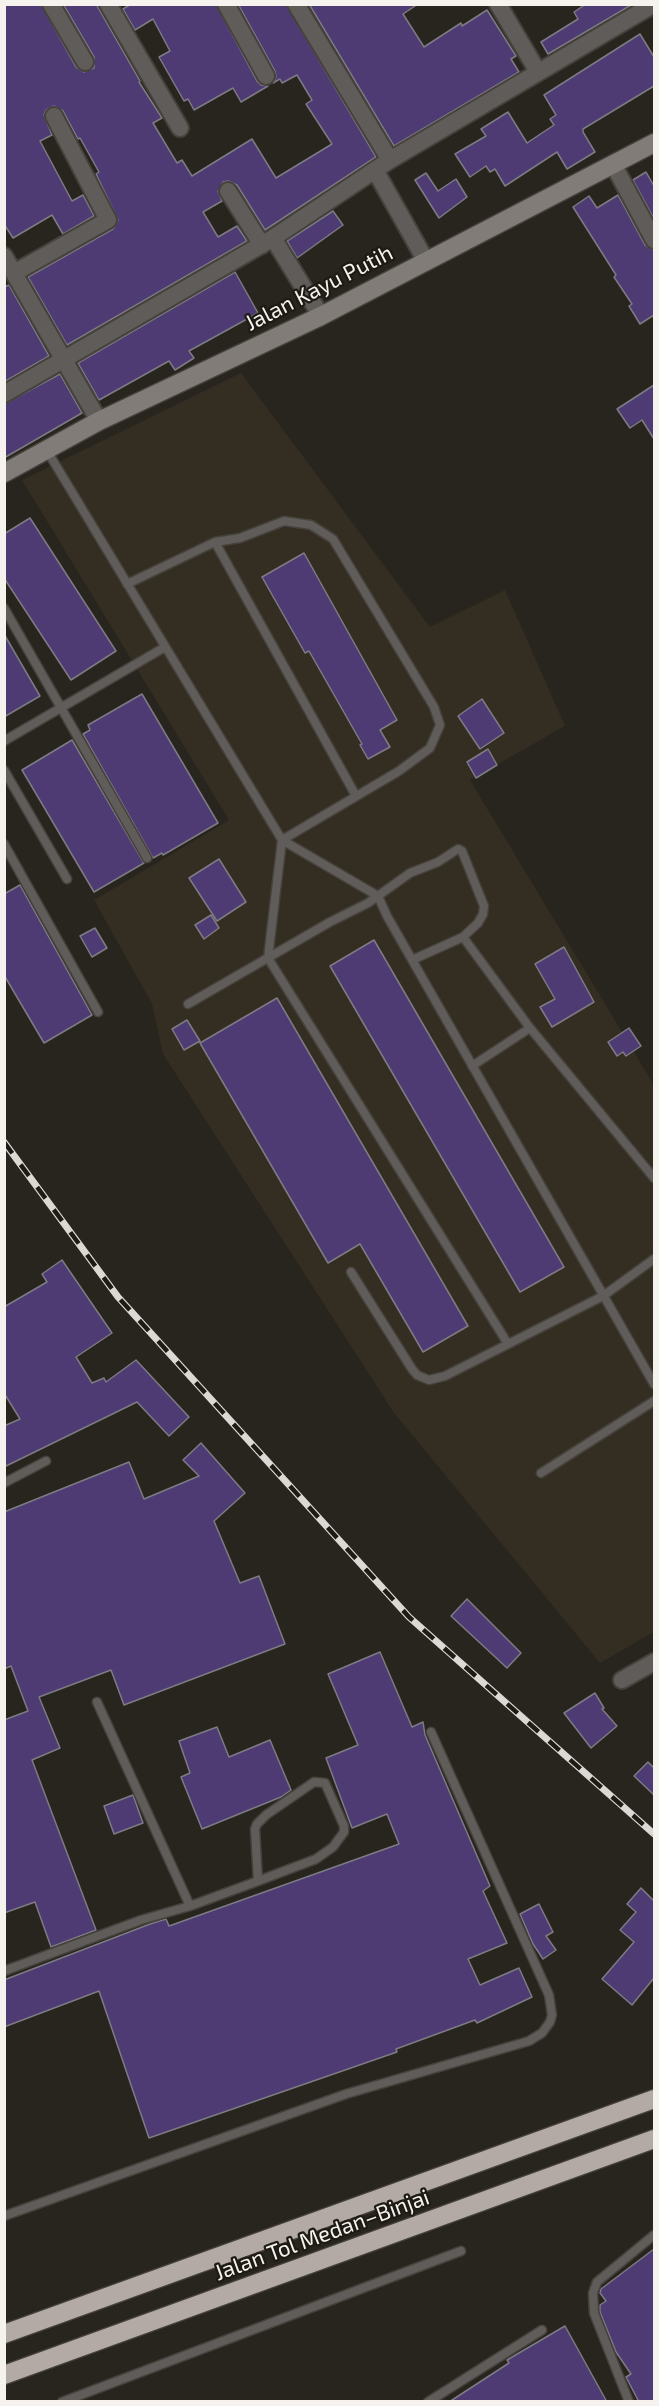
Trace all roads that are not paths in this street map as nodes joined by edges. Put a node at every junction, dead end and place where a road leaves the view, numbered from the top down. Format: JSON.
{"nodes":[{"id":1,"x":51,"y":4,"type":"edge"},
{"id":2,"x":108,"y":4,"type":"edge"},
{"id":3,"x":226,"y":4,"type":"edge"},
{"id":4,"x":296,"y":4,"type":"edge"},
{"id":5,"x":498,"y":4,"type":"edge"},
{"id":6,"x":654,"y":4,"type":"edge"},
{"id":7,"x":635,"y":9,"type":"edge"},
{"id":8,"x":85,"y":62,"type":"dead end"},
{"id":9,"x":538,"y":72,"type":"junction"},
{"id":10,"x":266,"y":76,"type":"dead end"},
{"id":11,"x":54,"y":116,"type":"dead end"},
{"id":12,"x":180,"y":128,"type":"dead end"},
{"id":13,"x":654,"y":143,"type":"edge"},
{"id":14,"x":390,"y":160,"type":"junction"},
{"id":15,"x":613,"y":164,"type":"junction"},
{"id":16,"x":375,"y":170,"type":"junction"},
{"id":17,"x":228,"y":191,"type":"dead end"},
{"id":18,"x":654,"y":240,"type":"edge"},
{"id":19,"x":267,"y":241,"type":"junction"},
{"id":20,"x":4,"y":256,"type":"edge"},
{"id":21,"x":426,"y":261,"type":"junction"},
{"id":22,"x":14,"y":273,"type":"junction"},
{"id":23,"x":321,"y":316,"type":"junction"},
{"id":24,"x":64,"y":361,"type":"junction"},
{"id":25,"x":4,"y":394,"type":"edge"},
{"id":26,"x":99,"y":421,"type":"junction"},
{"id":27,"x":46,"y":448,"type":"junction"},
{"id":28,"x":4,"y":473,"type":"edge"},
{"id":29,"x":215,"y":542,"type":"junction"},
{"id":30,"x":127,"y":584,"type":"junction"},
{"id":31,"x":4,"y":608,"type":"edge"},
{"id":32,"x":165,"y":647,"type":"junction"},
{"id":33,"x":61,"y":708,"type":"junction"},
{"id":34,"x":4,"y":741,"type":"edge"},
{"id":35,"x":4,"y":770,"type":"edge"},
{"id":36,"x":356,"y":796,"type":"junction"},
{"id":37,"x":282,"y":840,"type":"junction"},
{"id":38,"x":4,"y":844,"type":"edge"},
{"id":39,"x":147,"y":858,"type":"dead end"},
{"id":40,"x":67,"y":879,"type":"dead end"},
{"id":41,"x":378,"y":896,"type":"junction"},
{"id":42,"x":463,"y":937,"type":"junction"},
{"id":43,"x":268,"y":958,"type":"junction"},
{"id":44,"x":412,"y":960,"type":"junction"},
{"id":45,"x":188,"y":1004,"type":"dead end"},
{"id":46,"x":98,"y":1012,"type":"dead end"},
{"id":47,"x":530,"y":1028,"type":"junction"},
{"id":48,"x":472,"y":1066,"type":"junction"},
{"id":49,"x":654,"y":1178,"type":"edge"},
{"id":50,"x":654,"y":1259,"type":"edge"},
{"id":51,"x":351,"y":1272,"type":"dead end"},
{"id":52,"x":603,"y":1296,"type":"junction"},
{"id":53,"x":508,"y":1344,"type":"junction"},
{"id":54,"x":654,"y":1384,"type":"edge"},
{"id":55,"x":654,"y":1401,"type":"edge"},
{"id":56,"x":46,"y":1461,"type":"dead end"},
{"id":57,"x":541,"y":1473,"type":"dead end"},
{"id":58,"x":4,"y":1483,"type":"edge"},
{"id":59,"x":653,"y":1666,"type":"edge"},
{"id":60,"x":622,"y":1680,"type":"dead end"},
{"id":61,"x":97,"y":1702,"type":"dead end"},
{"id":62,"x":430,"y":1732,"type":"dead end"},
{"id":63,"x":258,"y":1881,"type":"junction"},
{"id":64,"x":190,"y":1906,"type":"junction"},
{"id":65,"x":4,"y":1971,"type":"edge"},
{"id":66,"x":654,"y":2099,"type":"edge"},
{"id":67,"x":654,"y":2139,"type":"edge"},
{"id":68,"x":4,"y":2216,"type":"edge"},
{"id":69,"x":654,"y":2235,"type":"edge"},
{"id":70,"x":461,"y":2251,"type":"dead end"},
{"id":71,"x":542,"y":2330,"type":"dead end"},
{"id":72,"x":4,"y":2334,"type":"edge"},
{"id":73,"x":4,"y":2375,"type":"edge"},
{"id":74,"x":62,"y":2402,"type":"edge"},
{"id":75,"x":428,"y":2402,"type":"edge"},
{"id":76,"x":629,"y":2402,"type":"edge"}],
"edges":[{"from":1,"to":8,"type":"street"},
{"from":2,"to":12,"type":"street"},
{"from":3,"to":10,"type":"street"},
{"from":4,"to":14,"type":"street"},
{"from":5,"to":9,"type":"street"},
{"from":6,"to":7,"type":"street"},
{"from":7,"to":9,"type":"street"},
{"from":9,"to":14,"type":"street"},
{"from":11,"to":22,"type":"street"},
{"from":13,"to":15,"type":"street","name":"Jalan Kayu Putih"},
{"from":14,"to":16,"type":"street"},
{"from":15,"to":18,"type":"street"},
{"from":15,"to":21,"type":"street","name":"Jalan Kayu Putih"},
{"from":16,"to":19,"type":"street"},
{"from":16,"to":21,"type":"street"},
{"from":17,"to":19,"type":"street"},
{"from":19,"to":23,"type":"street"},
{"from":19,"to":24,"type":"street"},
{"from":20,"to":22,"type":"street"},
{"from":21,"to":23,"type":"street","name":"Jalan Kayu Putih"},
{"from":22,"to":24,"type":"street"},
{"from":23,"to":26,"type":"street","name":"Jalan Kayu Putih"},
{"from":24,"to":25,"type":"street"},
{"from":24,"to":26,"type":"street"},
{"from":26,"to":27,"type":"street","name":"Jalan Kayu Putih"},
{"from":27,"to":28,"type":"street","name":"Jalan Kayu Putih"},
{"from":27,"to":30,"type":"lane"},
{"from":29,"to":30,"type":"lane"},
{"from":29,"to":36,"type":"lane"},
{"from":29,"to":36,"type":"lane"},
{"from":30,"to":32,"type":"lane"},
{"from":31,"to":33,"type":"lane"},
{"from":32,"to":33,"type":"lane"},
{"from":32,"to":37,"type":"lane"},
{"from":33,"to":34,"type":"lane"},
{"from":33,"to":39,"type":"lane"},
{"from":35,"to":40,"type":"lane"},
{"from":36,"to":37,"type":"lane"},
{"from":37,"to":41,"type":"lane"},
{"from":37,"to":43,"type":"lane"},
{"from":38,"to":46,"type":"lane"},
{"from":41,"to":42,"type":"lane"},
{"from":41,"to":43,"type":"lane"},
{"from":41,"to":44,"type":"lane"},
{"from":42,"to":44,"type":"lane"},
{"from":42,"to":47,"type":"lane"},
{"from":43,"to":45,"type":"lane"},
{"from":43,"to":53,"type":"lane"},
{"from":44,"to":48,"type":"lane"},
{"from":47,"to":48,"type":"lane"},
{"from":47,"to":49,"type":"lane"},
{"from":48,"to":52,"type":"lane"},
{"from":50,"to":52,"type":"lane"},
{"from":51,"to":53,"type":"lane"},
{"from":52,"to":53,"type":"lane"},
{"from":52,"to":54,"type":"lane"},
{"from":55,"to":57,"type":"lane"},
{"from":56,"to":58,"type":"lane"},
{"from":59,"to":60,"type":"street"},
{"from":61,"to":64,"type":"lane"},
{"from":62,"to":68,"type":"lane"},
{"from":63,"to":63,"type":"lane"},
{"from":63,"to":64,"type":"lane"},
{"from":64,"to":65,"type":"lane"},
{"from":66,"to":72,"type":"highway","name":"Jalan Tol Medan–Binjai"},
{"from":67,"to":73,"type":"highway","name":"Jalan Tol Medan–Binjai"},
{"from":69,"to":76,"type":"lane"},
{"from":70,"to":74,"type":"lane"},
{"from":71,"to":75,"type":"lane"}]}
